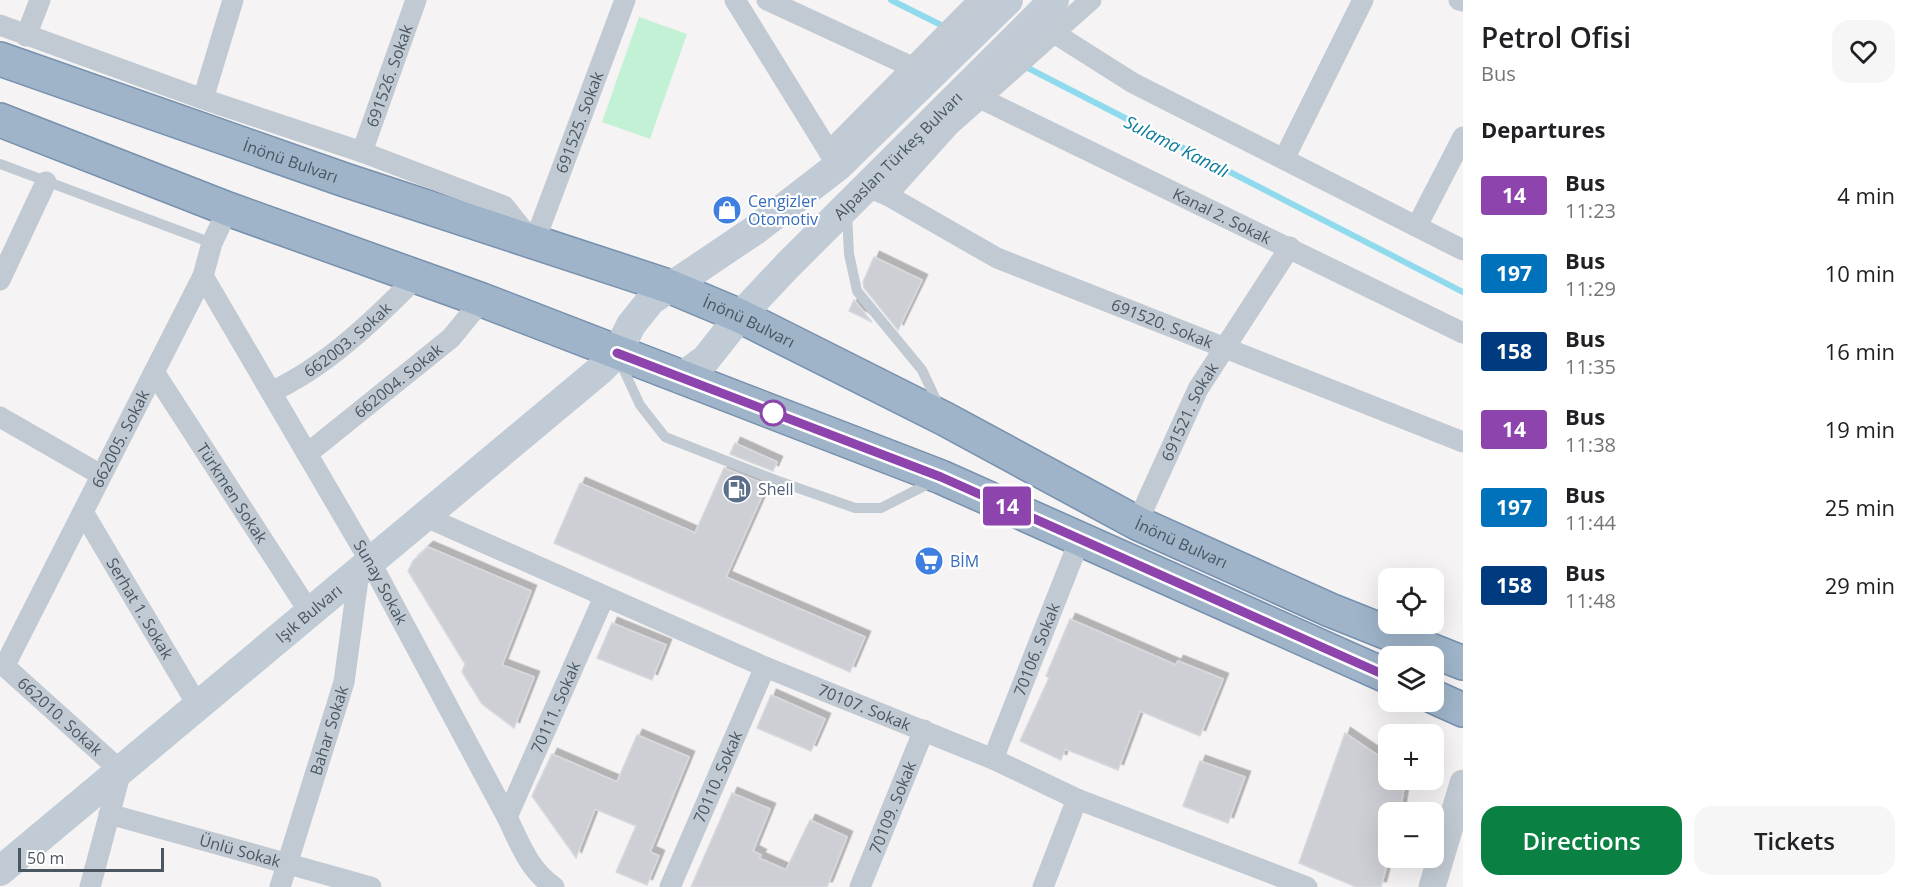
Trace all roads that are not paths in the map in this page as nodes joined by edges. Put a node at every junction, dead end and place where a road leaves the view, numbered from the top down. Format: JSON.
{"nodes":[{"id":1,"x":40,"y":0,"type":"edge"},
{"id":2,"x":233,"y":0,"type":"edge"},
{"id":3,"x":417,"y":0,"type":"edge"},
{"id":4,"x":625,"y":0,"type":"edge"},
{"id":5,"x":735,"y":0,"type":"edge"},
{"id":6,"x":767,"y":0,"type":"edge"},
{"id":7,"x":1091,"y":0,"type":"edge"},
{"id":8,"x":1363,"y":0,"type":"edge"},
{"id":9,"x":987,"y":8,"type":"edge"},
{"id":10,"x":1050,"y":15,"type":"edge"},
{"id":11,"x":0,"y":25,"type":"edge"},
{"id":12,"x":26,"y":36,"type":"junction"},
{"id":13,"x":0,"y":58,"type":"edge"},
{"id":14,"x":929,"y":60,"type":"junction"},
{"id":15,"x":981,"y":92,"type":"junction"},
{"id":16,"x":203,"y":99,"type":"junction"},
{"id":17,"x":0,"y":120,"type":"edge"},
{"id":18,"x":1463,"y":137,"type":"edge"},
{"id":19,"x":362,"y":152,"type":"junction"},
{"id":20,"x":834,"y":159,"type":"junction"},
{"id":21,"x":1284,"y":159,"type":"junction"},
{"id":22,"x":0,"y":164,"type":"edge"},
{"id":23,"x":46,"y":182,"type":"junction"},
{"id":24,"x":867,"y":196,"type":"junction"},
{"id":25,"x":228,"y":209,"type":"junction"},
{"id":26,"x":1417,"y":226,"type":"junction"},
{"id":27,"x":212,"y":243,"type":"junction"},
{"id":28,"x":534,"y":243,"type":"junction"},
{"id":29,"x":1290,"y":247,"type":"junction"},
{"id":30,"x":1463,"y":250,"type":"edge"},
{"id":31,"x":203,"y":276,"type":"junction"},
{"id":32,"x":416,"y":278,"type":"junction"},
{"id":33,"x":0,"y":280,"type":"edge"},
{"id":34,"x":671,"y":287,"type":"junction"},
{"id":35,"x":482,"y":300,"type":"junction"},
{"id":36,"x":740,"y":316,"type":"junction"},
{"id":37,"x":1463,"y":333,"type":"edge"},
{"id":38,"x":1225,"y":346,"type":"junction"},
{"id":39,"x":617,"y":353,"type":"junction"},
{"id":40,"x":154,"y":372,"type":"junction"},
{"id":41,"x":680,"y":378,"type":"junction"},
{"id":42,"x":271,"y":392,"type":"junction"},
{"id":43,"x":0,"y":417,"type":"edge"},
{"id":44,"x":945,"y":419,"type":"junction"},
{"id":45,"x":1463,"y":442,"type":"edge"},
{"id":46,"x":308,"y":454,"type":"junction"},
{"id":47,"x":101,"y":474,"type":"junction"},
{"id":48,"x":941,"y":477,"type":"junction"},
{"id":49,"x":82,"y":512,"type":"junction"},
{"id":50,"x":426,"y":517,"type":"junction"},
{"id":51,"x":1137,"y":523,"type":"junction"},
{"id":52,"x":1080,"y":539,"type":"junction"},
{"id":53,"x":365,"y":568,"type":"junction"},
{"id":54,"x":604,"y":597,"type":"junction"},
{"id":55,"x":310,"y":613,"type":"junction"},
{"id":56,"x":1463,"y":663,"type":"edge"},
{"id":57,"x":2,"y":664,"type":"edge"},
{"id":58,"x":765,"y":667,"type":"junction"},
{"id":59,"x":1378,"y":672,"type":"edge"},
{"id":60,"x":1444,"y":701,"type":"edge"},
{"id":61,"x":198,"y":706,"type":"junction"},
{"id":62,"x":1463,"y":710,"type":"edge"},
{"id":63,"x":924,"y":730,"type":"junction"},
{"id":64,"x":993,"y":759,"type":"junction"},
{"id":65,"x":121,"y":771,"type":"junction"},
{"id":66,"x":1463,"y":783,"type":"edge"},
{"id":67,"x":1077,"y":799,"type":"junction"},
{"id":68,"x":109,"y":814,"type":"junction"},
{"id":69,"x":507,"y":817,"type":"junction"},
{"id":70,"x":5,"y":860,"type":"edge"},
{"id":71,"x":287,"y":863,"type":"junction"},
{"id":72,"x":90,"y":887,"type":"edge"},
{"id":73,"x":280,"y":887,"type":"edge"},
{"id":74,"x":371,"y":887,"type":"edge"},
{"id":75,"x":554,"y":887,"type":"edge"},
{"id":76,"x":670,"y":887,"type":"edge"},
{"id":77,"x":860,"y":887,"type":"edge"},
{"id":78,"x":1043,"y":887,"type":"edge"},
{"id":79,"x":1307,"y":887,"type":"edge"},
{"id":80,"x":1432,"y":887,"type":"edge"}],
"edges":[{"from":1,"to":12,"type":"street"},
{"from":2,"to":16,"type":"street"},
{"from":3,"to":19,"type":"street","name":"691526. Sokak"},
{"from":4,"to":28,"type":"street","name":"691525. Sokak"},
{"from":5,"to":20,"type":"street"},
{"from":6,"to":14,"type":"street"},
{"from":7,"to":10,"type":"street"},
{"from":8,"to":21,"type":"street"},
{"from":9,"to":14,"type":"main road","name":"Alpaslan Türkeş Bulvarı"},
{"from":10,"to":15,"type":"main road","name":"Alpaslan Türkeş Bulvarı"},
{"from":10,"to":15,"type":"street"},
{"from":10,"to":21,"type":"street"},
{"from":11,"to":12,"type":"street"},
{"from":12,"to":16,"type":"street"},
{"from":13,"to":28,"type":"highway","name":"İnönü Bulvarı"},
{"from":14,"to":20,"type":"main road","name":"Alpaslan Türkeş Bulvarı"},
{"from":15,"to":24,"type":"main road","name":"Alpaslan Türkeş Bulvarı"},
{"from":15,"to":29,"type":"street","name":"Kanal 2. Sokak"},
{"from":16,"to":19,"type":"street"},
{"from":17,"to":25,"type":"highway"},
{"from":18,"to":26,"type":"street"},
{"from":19,"to":28,"type":"street"},
{"from":20,"to":34,"type":"main road","name":"Alpaslan Türkeş Bulvarı"},
{"from":21,"to":26,"type":"street"},
{"from":22,"to":23,"type":"lane"},
{"from":23,"to":27,"type":"lane"},
{"from":23,"to":33,"type":"street"},
{"from":24,"to":36,"type":"main road","name":"Alpaslan Türkeş Bulvarı"},
{"from":24,"to":38,"type":"street","name":"691520. Sokak"},
{"from":24,"to":44,"type":"lane"},
{"from":25,"to":27,"type":"street","name":"662005. Sokak"},
{"from":25,"to":32,"type":"highway"},
{"from":26,"to":30,"type":"street"},
{"from":27,"to":31,"type":"street","name":"662005. Sokak"},
{"from":28,"to":34,"type":"highway","name":"İnönü Bulvarı"},
{"from":29,"to":37,"type":"street","name":"Kanal 2. Sokak"},
{"from":29,"to":38,"type":"street","name":"691521. Sokak"},
{"from":31,"to":40,"type":"street","name":"662005. Sokak"},
{"from":31,"to":42,"type":"street","name":"Sunay Sokak"},
{"from":32,"to":35,"type":"highway"},
{"from":32,"to":42,"type":"street","name":"662003. Sokak"},
{"from":34,"to":36,"type":"highway","name":"İnönü Bulvarı"},
{"from":34,"to":39,"type":"main road","name":"Alpaslan Türkeş Bulvarı"},
{"from":35,"to":39,"type":"highway"},
{"from":35,"to":46,"type":"street","name":"662004. Sokak"},
{"from":36,"to":41,"type":"main road","name":"Alpaslan Türkeş Bulvarı"},
{"from":36,"to":44,"type":"highway","name":"İnönü Bulvarı"},
{"from":38,"to":45,"type":"street","name":"691520. Sokak"},
{"from":38,"to":51,"type":"street","name":"691521. Sokak"},
{"from":39,"to":41,"type":"highway"},
{"from":39,"to":48,"type":"lane"},
{"from":39,"to":50,"type":"main road","name":"Işık Bulvarı"},
{"from":40,"to":47,"type":"street","name":"662005. Sokak"},
{"from":40,"to":55,"type":"street","name":"Türkmen Sokak"},
{"from":41,"to":48,"type":"highway"},
{"from":42,"to":46,"type":"street","name":"Sunay Sokak"},
{"from":43,"to":47,"type":"street"},
{"from":44,"to":51,"type":"highway","name":"İnönü Bulvarı"},
{"from":46,"to":53,"type":"street","name":"Sunay Sokak"},
{"from":47,"to":49,"type":"street","name":"662005. Sokak"},
{"from":48,"to":52,"type":"highway"},
{"from":49,"to":57,"type":"street","name":"662005. Sokak"},
{"from":49,"to":61,"type":"street","name":"Serhat 1. Sokak"},
{"from":50,"to":53,"type":"main road","name":"Işık Bulvarı"},
{"from":50,"to":54,"type":"street","name":"70107. Sokak"},
{"from":51,"to":56,"type":"highway","name":"İnönü Bulvarı"},
{"from":52,"to":59,"type":"highway"},
{"from":52,"to":64,"type":"street","name":"70106. Sokak"},
{"from":53,"to":55,"type":"main road","name":"Işık Bulvarı"},
{"from":53,"to":69,"type":"street","name":"Sunay Sokak"},
{"from":53,"to":71,"type":"street","name":"Bahar Sokak"},
{"from":54,"to":58,"type":"street","name":"70107. Sokak"},
{"from":54,"to":69,"type":"street","name":"70111. Sokak"},
{"from":55,"to":61,"type":"main road","name":"Işık Bulvarı"},
{"from":57,"to":65,"type":"street","name":"662010. Sokak"},
{"from":58,"to":63,"type":"street","name":"70107. Sokak"},
{"from":58,"to":76,"type":"street","name":"70110. Sokak"},
{"from":60,"to":62,"type":"highway"},
{"from":61,"to":65,"type":"main road","name":"Işık Bulvarı"},
{"from":63,"to":64,"type":"street","name":"70107. Sokak"},
{"from":63,"to":77,"type":"street","name":"70109. Sokak"},
{"from":64,"to":67,"type":"street","name":"70107. Sokak"},
{"from":65,"to":68,"type":"street"},
{"from":65,"to":70,"type":"main road","name":"Işık Bulvarı"},
{"from":66,"to":80,"type":"street"},
{"from":67,"to":78,"type":"street"},
{"from":67,"to":79,"type":"street","name":"70107. Sokak"},
{"from":68,"to":71,"type":"street","name":"Ünlü Sokak"},
{"from":68,"to":72,"type":"street"},
{"from":69,"to":75,"type":"street","name":"Sunay Sokak"},
{"from":71,"to":73,"type":"street","name":"Bahar Sokak"},
{"from":71,"to":74,"type":"street","name":"Ünlü Sokak"}]}
